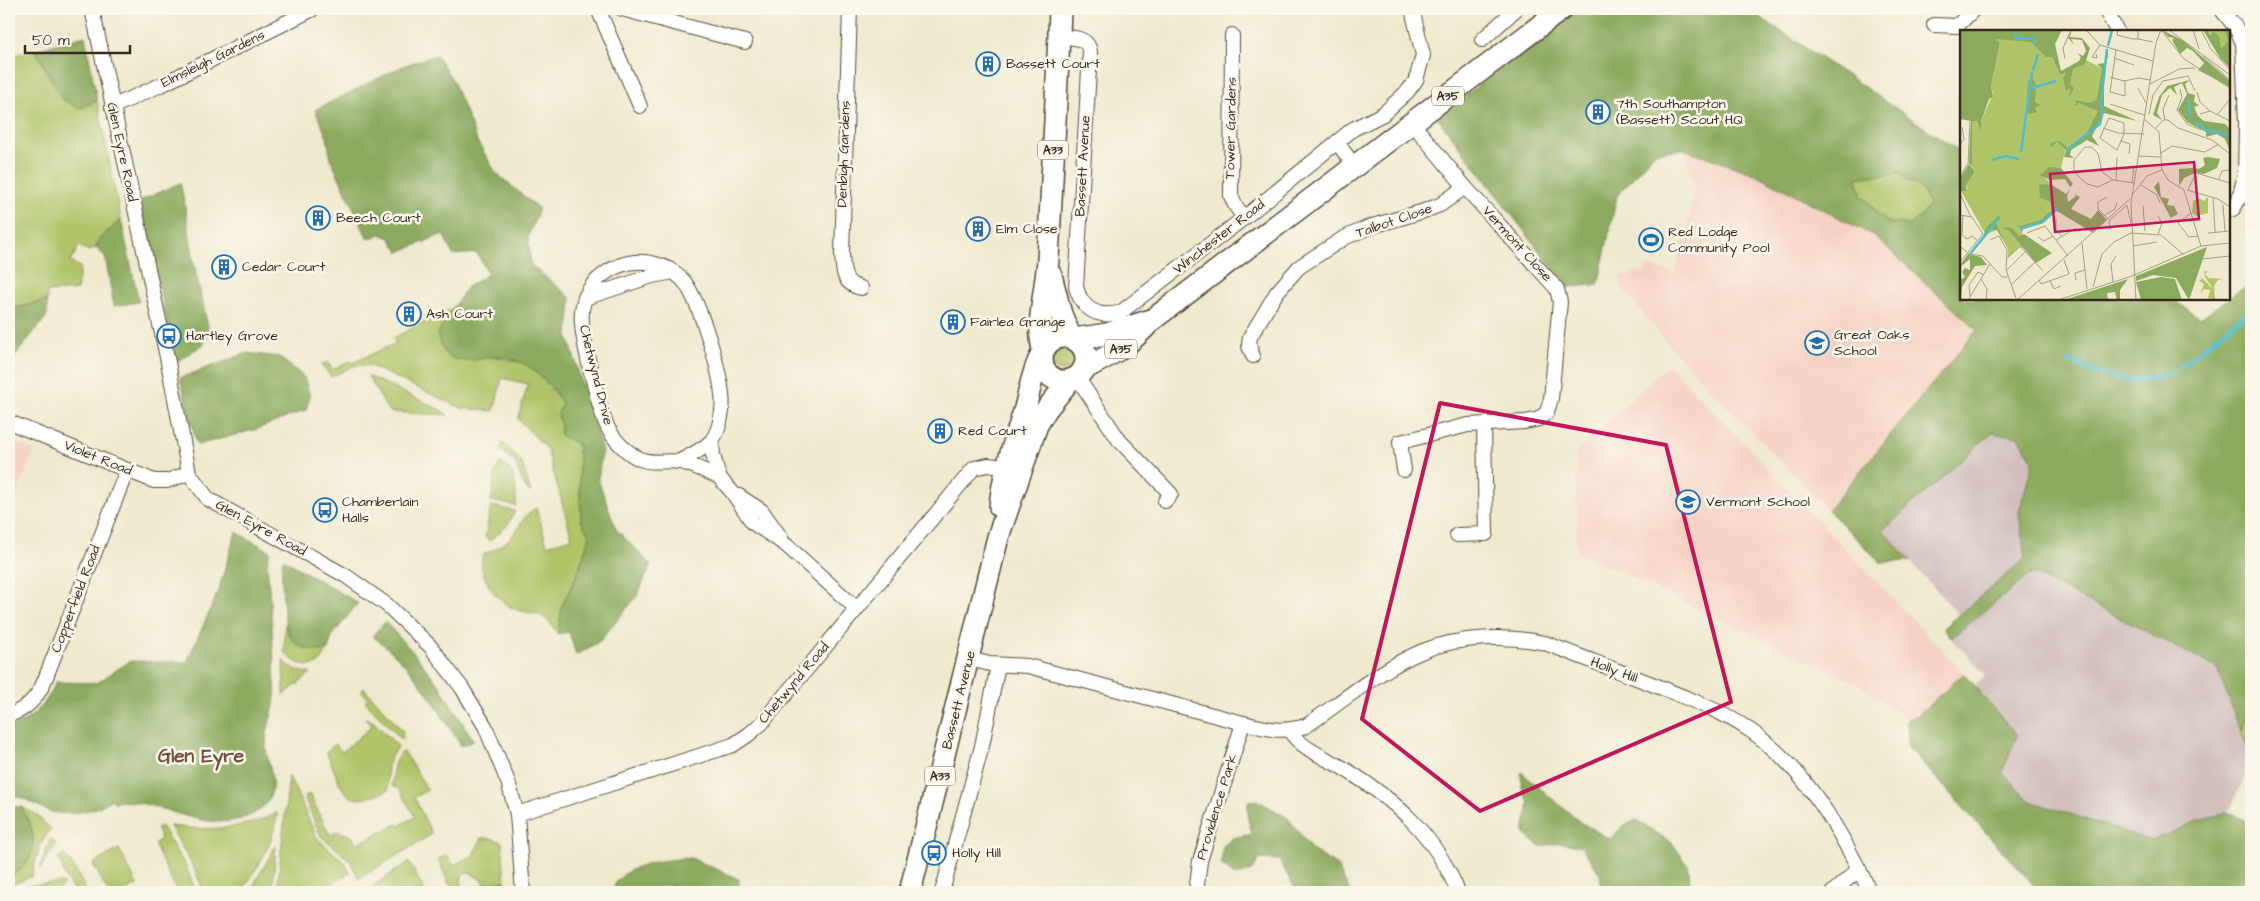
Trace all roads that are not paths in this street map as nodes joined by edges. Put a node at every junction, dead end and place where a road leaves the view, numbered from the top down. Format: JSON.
{"nodes":[{"id":1,"x":92,"y":9,"type":"edge"},
{"id":2,"x":313,"y":9,"type":"edge"},
{"id":3,"x":598,"y":9,"type":"edge"},
{"id":4,"x":622,"y":9,"type":"edge"},
{"id":5,"x":850,"y":9,"type":"edge"},
{"id":6,"x":1060,"y":9,"type":"edge"},
{"id":7,"x":1412,"y":9,"type":"edge"},
{"id":8,"x":1516,"y":9,"type":"edge"},
{"id":9,"x":1562,"y":9,"type":"edge"},
{"id":10,"x":1974,"y":9,"type":"edge"},
{"id":11,"x":2105,"y":9,"type":"edge"},
{"id":12,"x":2221,"y":9,"type":"edge"},
{"id":13,"x":1934,"y":25,"type":"dead end"},
{"id":14,"x":1959,"y":29,"type":"edge"},
{"id":15,"x":2117,"y":30,"type":"edge"},
{"id":16,"x":1232,"y":35,"type":"dead end"},
{"id":17,"x":1059,"y":37,"type":"junction"},
{"id":18,"x":1482,"y":40,"type":"dead end"},
{"id":19,"x":745,"y":42,"type":"dead end"},
{"id":20,"x":640,"y":106,"type":"dead end"},
{"id":21,"x":112,"y":107,"type":"junction"},
{"id":22,"x":1413,"y":124,"type":"junction"},
{"id":23,"x":1337,"y":142,"type":"junction"},
{"id":24,"x":1355,"y":167,"type":"junction"},
{"id":25,"x":1465,"y":187,"type":"junction"},
{"id":26,"x":2233,"y":210,"type":"dead end"},
{"id":27,"x":1244,"y":218,"type":"junction"},
{"id":28,"x":1048,"y":262,"type":"junction"},
{"id":29,"x":674,"y":272,"type":"junction"},
{"id":30,"x":861,"y":288,"type":"dead end"},
{"id":31,"x":585,"y":298,"type":"junction"},
{"id":32,"x":1093,"y":312,"type":"joint"},
{"id":33,"x":1152,"y":320,"type":"junction"},
{"id":34,"x":1072,"y":338,"type":"junction"},
{"id":35,"x":1042,"y":353,"type":"junction"},
{"id":36,"x":1253,"y":356,"type":"dead end"},
{"id":37,"x":1077,"y":375,"type":"junction"},
{"id":38,"x":9,"y":422,"type":"edge"},
{"id":39,"x":1484,"y":424,"type":"junction"},
{"id":40,"x":712,"y":440,"type":"junction"},
{"id":41,"x":678,"y":462,"type":"junction"},
{"id":42,"x":1006,"y":467,"type":"junction"},
{"id":43,"x":127,"y":470,"type":"junction"},
{"id":44,"x":1404,"y":470,"type":"dead end"},
{"id":45,"x":189,"y":473,"type":"junction"},
{"id":46,"x":719,"y":477,"type":"junction"},
{"id":47,"x":1172,"y":494,"type":"dead end"},
{"id":48,"x":1457,"y":534,"type":"dead end"},
{"id":49,"x":998,"y":537,"type":"junction"},
{"id":50,"x":856,"y":608,"type":"junction"},
{"id":51,"x":969,"y":660,"type":"junction"},
{"id":52,"x":998,"y":665,"type":"junction"},
{"id":53,"x":9,"y":715,"type":"edge"},
{"id":54,"x":1243,"y":723,"type":"junction"},
{"id":55,"x":1290,"y":731,"type":"junction"},
{"id":56,"x":517,"y":814,"type":"junction"},
{"id":57,"x":1859,"y":869,"type":"junction"},
{"id":58,"x":523,"y":892,"type":"edge"},
{"id":59,"x":910,"y":892,"type":"edge"},
{"id":60,"x":942,"y":892,"type":"edge"},
{"id":61,"x":1196,"y":892,"type":"edge"},
{"id":62,"x":1458,"y":892,"type":"edge"},
{"id":63,"x":1834,"y":892,"type":"edge"},
{"id":64,"x":1870,"y":892,"type":"edge"}],
"edges":[{"from":1,"to":21,"type":"street","name":"Glen Eyre Road"},
{"from":2,"to":21,"type":"street","name":"Elmsleigh Gardens"},
{"from":3,"to":20,"type":"street"},
{"from":4,"to":19,"type":"street"},
{"from":5,"to":30,"type":"street","name":"Denbigh Gardens"},
{"from":6,"to":17,"type":"main road","name":"Bassett Avenue","number":"A33"},
{"from":7,"to":23,"type":"street","name":"Winchester Road"},
{"from":8,"to":18,"type":"street"},
{"from":9,"to":22,"type":"main road","name":"Winchester Road","number":"A35"},
{"from":10,"to":14,"type":"street"},
{"from":11,"to":15,"type":"street"},
{"from":12,"to":26,"type":"street"},
{"from":13,"to":14,"type":"street"},
{"from":16,"to":27,"type":"street","name":"Tower Gardens"},
{"from":17,"to":28,"type":"main road","name":"Bassett Avenue","number":"A33"},
{"from":17,"to":32,"type":"street","name":"Bassett Avenue"},
{"from":21,"to":45,"type":"street","name":"Glen Eyre Road"},
{"from":22,"to":24,"type":"main road","name":"Winchester Road","number":"A35"},
{"from":22,"to":25,"type":"street","name":"Vermont Close"},
{"from":23,"to":24,"type":"street"},
{"from":23,"to":27,"type":"street","name":"Winchester Road"},
{"from":24,"to":33,"type":"main road","name":"Winchester Road","number":"A35"},
{"from":25,"to":36,"type":"street","name":"Talbot Close"},
{"from":25,"to":39,"type":"street","name":"Vermont Close"},
{"from":27,"to":32,"type":"street","name":"Winchester Road"},
{"from":28,"to":34,"type":"main road","name":"Bassett Avenue","number":"A33"},
{"from":28,"to":35,"type":"main road","name":"Bassett Avenue","number":"A33"},
{"from":29,"to":31,"type":"street"},
{"from":29,"to":31,"type":"street","name":"Chetwynd Drive"},
{"from":29,"to":40,"type":"street","name":"Chetwynd Drive"},
{"from":31,"to":41,"type":"street","name":"Chetwynd Drive"},
{"from":33,"to":34,"type":"main road","name":"Winchester Road","number":"A35"},
{"from":33,"to":37,"type":"main road","name":"Winchester Road","number":"A35"},
{"from":34,"to":35,"type":"main road"},
{"from":34,"to":37,"type":"main road"},
{"from":35,"to":37,"type":"main road"},
{"from":35,"to":42,"type":"main road","name":"Bassett Avenue","number":"A33"},
{"from":37,"to":47,"type":"street"},
{"from":37,"to":49,"type":"main road","name":"Bassett Avenue","number":"A33"},
{"from":38,"to":43,"type":"street","name":"Violet Road"},
{"from":39,"to":44,"type":"street","name":"Vermont Close"},
{"from":39,"to":48,"type":"street"},
{"from":40,"to":41,"type":"street","name":"Chetwynd Drive"},
{"from":40,"to":46,"type":"street","name":"Chetwynd Drive"},
{"from":41,"to":46,"type":"street","name":"Chetwynd Drive"},
{"from":42,"to":49,"type":"main road","name":"Bassett Avenue","number":"A33"},
{"from":42,"to":50,"type":"street","name":"Chetwynd Road"},
{"from":43,"to":45,"type":"street","name":"Violet Road"},
{"from":43,"to":53,"type":"street","name":"Copperfield Road"},
{"from":45,"to":56,"type":"street","name":"Glen Eyre Road"},
{"from":46,"to":50,"type":"street","name":"Chetwynd Drive"},
{"from":49,"to":51,"type":"main road","name":"Bassett Avenue","number":"A33"},
{"from":50,"to":56,"type":"street","name":"Chetwynd Road"},
{"from":51,"to":52,"type":"street","name":"Holly Hill"},
{"from":51,"to":59,"type":"main road","name":"Bassett Avenue","number":"A33"},
{"from":52,"to":54,"type":"street","name":"Holly Hill"},
{"from":52,"to":60,"type":"street"},
{"from":54,"to":55,"type":"street","name":"Holly Hill"},
{"from":54,"to":61,"type":"street","name":"Providence Park"},
{"from":55,"to":57,"type":"street","name":"Holly Hill"},
{"from":55,"to":62,"type":"street"},
{"from":56,"to":58,"type":"street","name":"Glen Eyre Road"},
{"from":57,"to":63,"type":"street"},
{"from":57,"to":64,"type":"street","name":"Holly Hill"}]}
